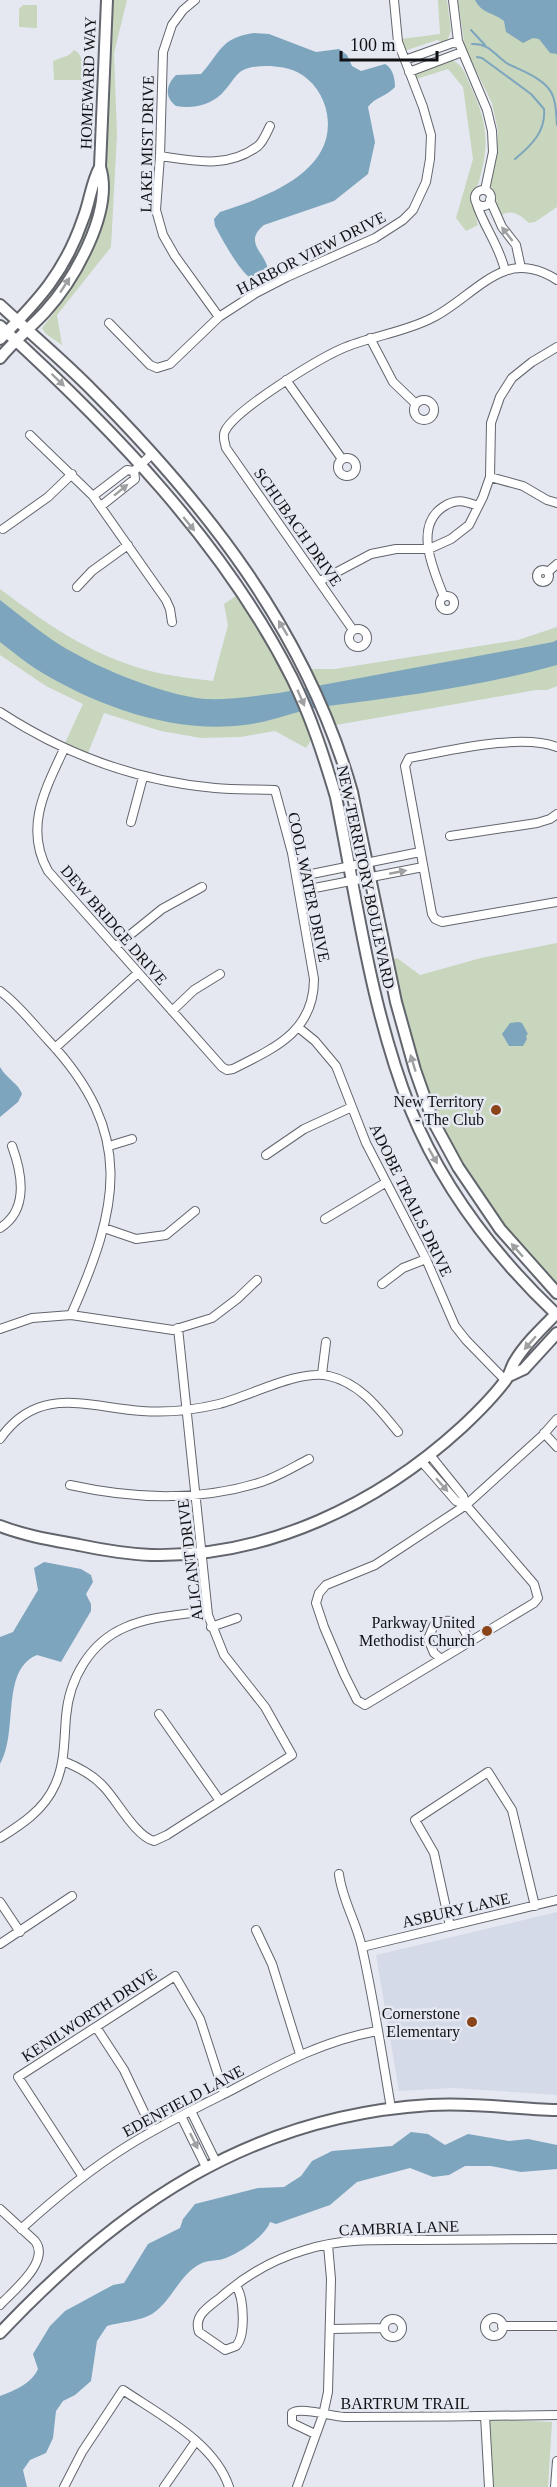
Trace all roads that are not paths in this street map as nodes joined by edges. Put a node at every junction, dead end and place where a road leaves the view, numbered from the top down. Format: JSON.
{"nodes":[{"id":1,"x":107,"y":0,"type":"edge"},
{"id":2,"x":195,"y":0,"type":"edge"},
{"id":3,"x":394,"y":0,"type":"edge"},
{"id":4,"x":453,"y":0,"type":"edge"},
{"id":5,"x":458,"y":41,"type":"junction"},
{"id":6,"x":427,"y":52,"type":"junction"},
{"id":7,"x":462,"y":52,"type":"junction"},
{"id":8,"x":405,"y":60,"type":"junction"},
{"id":9,"x":431,"y":64,"type":"junction"},
{"id":10,"x":410,"y":72,"type":"junction"},
{"id":11,"x":270,"y":126,"type":"dead end"},
{"id":12,"x":160,"y":156,"type":"junction"},
{"id":13,"x":100,"y":167,"type":"junction"},
{"id":14,"x":485,"y":190,"type":"junction"},
{"id":15,"x":490,"y":200,"type":"junction"},
{"id":16,"x":476,"y":202,"type":"junction"},
{"id":17,"x":521,"y":268,"type":"junction"},
{"id":18,"x":505,"y":271,"type":"junction"},
{"id":19,"x":557,"y":280,"type":"edge"},
{"id":20,"x":0,"y":305,"type":"edge"},
{"id":21,"x":219,"y":317,"type":"junction"},
{"id":22,"x":18,"y":322,"type":"junction"},
{"id":23,"x":109,"y":323,"type":"dead end"},
{"id":24,"x":27,"y":329,"type":"junction"},
{"id":25,"x":2,"y":332,"type":"edge"},
{"id":26,"x":370,"y":338,"type":"junction"},
{"id":27,"x":15,"y":340,"type":"junction"},
{"id":28,"x":557,"y":347,"type":"edge"},
{"id":29,"x":0,"y":358,"type":"edge"},
{"id":30,"x":286,"y":380,"type":"junction"},
{"id":31,"x":416,"y":404,"type":"dead end"},
{"id":32,"x":30,"y":435,"type":"dead end"},
{"id":33,"x":152,"y":454,"type":"junction"},
{"id":34,"x":342,"y":459,"type":"dead end"},
{"id":35,"x":137,"y":468,"type":"junction"},
{"id":36,"x":72,"y":474,"type":"junction"},
{"id":37,"x":490,"y":477,"type":"junction"},
{"id":38,"x":93,"y":496,"type":"junction"},
{"id":39,"x":557,"y":503,"type":"edge"},
{"id":40,"x":101,"y":506,"type":"junction"},
{"id":41,"x":478,"y":506,"type":"junction"},
{"id":42,"x":3,"y":529,"type":"dead end"},
{"id":43,"x":128,"y":544,"type":"junction"},
{"id":44,"x":429,"y":549,"type":"junction"},
{"id":45,"x":557,"y":564,"type":"edge"},
{"id":46,"x":548,"y":572,"type":"dead end"},
{"id":47,"x":320,"y":581,"type":"junction"},
{"id":48,"x":77,"y":587,"type":"dead end"},
{"id":49,"x":444,"y":597,"type":"dead end"},
{"id":50,"x":172,"y":622,"type":"dead end"},
{"id":51,"x":353,"y":630,"type":"dead end"},
{"id":52,"x":0,"y":712,"type":"edge"},
{"id":53,"x":557,"y":747,"type":"edge"},
{"id":54,"x":64,"y":749,"type":"junction"},
{"id":55,"x":143,"y":777,"type":"junction"},
{"id":56,"x":557,"y":814,"type":"edge"},
{"id":57,"x":131,"y":822,"type":"dead end"},
{"id":58,"x":450,"y":836,"type":"dead end"},
{"id":59,"x":420,"y":852,"type":"junction"},
{"id":60,"x":366,"y":863,"type":"junction"},
{"id":61,"x":350,"y":867,"type":"junction"},
{"id":62,"x":423,"y":867,"type":"junction"},
{"id":63,"x":297,"y":877,"type":"junction"},
{"id":64,"x":370,"y":878,"type":"junction"},
{"id":65,"x":352,"y":881,"type":"junction"},
{"id":66,"x":202,"y":887,"type":"dead end"},
{"id":67,"x":299,"y":891,"type":"junction"},
{"id":68,"x":557,"y":902,"type":"edge"},
{"id":69,"x":115,"y":947,"type":"junction"},
{"id":70,"x":138,"y":973,"type":"junction"},
{"id":71,"x":220,"y":974,"type":"dead end"},
{"id":72,"x":0,"y":991,"type":"edge"},
{"id":73,"x":172,"y":1011,"type":"junction"},
{"id":74,"x":298,"y":1028,"type":"junction"},
{"id":75,"x":55,"y":1048,"type":"junction"},
{"id":76,"x":222,"y":1067,"type":"joint"},
{"id":77,"x":352,"y":1107,"type":"junction"},
{"id":78,"x":132,"y":1140,"type":"dead end"},
{"id":79,"x":12,"y":1146,"type":"dead end"},
{"id":80,"x":109,"y":1146,"type":"junction"},
{"id":81,"x":266,"y":1155,"type":"dead end"},
{"id":82,"x":458,"y":1167,"type":"junction"},
{"id":83,"x":444,"y":1175,"type":"junction"},
{"id":84,"x":385,"y":1182,"type":"junction"},
{"id":85,"x":195,"y":1210,"type":"dead end"},
{"id":86,"x":325,"y":1219,"type":"dead end"},
{"id":87,"x":0,"y":1228,"type":"edge"},
{"id":88,"x":104,"y":1228,"type":"junction"},
{"id":89,"x":426,"y":1259,"type":"junction"},
{"id":90,"x":257,"y":1280,"type":"dead end"},
{"id":91,"x":382,"y":1284,"type":"dead end"},
{"id":92,"x":557,"y":1293,"type":"edge"},
{"id":93,"x":557,"y":1314,"type":"edge"},
{"id":94,"x":71,"y":1315,"type":"junction"},
{"id":95,"x":178,"y":1328,"type":"junction"},
{"id":96,"x":0,"y":1329,"type":"edge"},
{"id":97,"x":557,"y":1333,"type":"edge"},
{"id":98,"x":326,"y":1342,"type":"dead end"},
{"id":99,"x":322,"y":1374,"type":"junction"},
{"id":100,"x":508,"y":1378,"type":"junction"},
{"id":101,"x":187,"y":1410,"type":"junction"},
{"id":102,"x":555,"y":1420,"type":"edge"},
{"id":103,"x":398,"y":1432,"type":"dead end"},
{"id":104,"x":544,"y":1433,"type":"junction"},
{"id":105,"x":0,"y":1440,"type":"edge"},
{"id":106,"x":557,"y":1447,"type":"edge"},
{"id":107,"x":426,"y":1458,"type":"junction"},
{"id":108,"x":309,"y":1459,"type":"dead end"},
{"id":109,"x":70,"y":1485,"type":"dead end"},
{"id":110,"x":196,"y":1496,"type":"junction"},
{"id":111,"x":466,"y":1505,"type":"junction"},
{"id":112,"x":0,"y":1526,"type":"edge"},
{"id":113,"x":201,"y":1551,"type":"junction"},
{"id":114,"x":207,"y":1611,"type":"junction"},
{"id":115,"x":237,"y":1618,"type":"dead end"},
{"id":116,"x":212,"y":1627,"type":"junction"},
{"id":117,"x":468,"y":1641,"type":"junction"},
{"id":118,"x":440,"y":1658,"type":"junction"},
{"id":119,"x":159,"y":1714,"type":"dead end"},
{"id":120,"x":63,"y":1761,"type":"junction"},
{"id":121,"x":220,"y":1801,"type":"junction"},
{"id":122,"x":0,"y":1838,"type":"edge"},
{"id":123,"x":339,"y":1874,"type":"dead end"},
{"id":124,"x":72,"y":1896,"type":"dead end"},
{"id":125,"x":557,"y":1900,"type":"edge"},
{"id":126,"x":0,"y":1902,"type":"edge"},
{"id":127,"x":535,"y":1906,"type":"junction"},
{"id":128,"x":450,"y":1926,"type":"junction"},
{"id":129,"x":256,"y":1930,"type":"dead end"},
{"id":130,"x":20,"y":1932,"type":"junction"},
{"id":131,"x":0,"y":1944,"type":"edge"},
{"id":132,"x":362,"y":1947,"type":"junction"},
{"id":133,"x":96,"y":2027,"type":"junction"},
{"id":134,"x":377,"y":2031,"type":"junction"},
{"id":135,"x":300,"y":2054,"type":"junction"},
{"id":136,"x":224,"y":2093,"type":"junction"},
{"id":137,"x":390,"y":2108,"type":"junction"},
{"id":138,"x":557,"y":2110,"type":"edge"},
{"id":139,"x":191,"y":2111,"type":"junction"},
{"id":140,"x":181,"y":2116,"type":"junction"},
{"id":141,"x":153,"y":2131,"type":"junction"},
{"id":142,"x":211,"y":2164,"type":"junction"},
{"id":143,"x":82,"y":2177,"type":"junction"},
{"id":144,"x":0,"y":2209,"type":"edge"},
{"id":145,"x":21,"y":2229,"type":"junction"},
{"id":146,"x":557,"y":2239,"type":"edge"},
{"id":147,"x":328,"y":2245,"type":"junction"},
{"id":148,"x":236,"y":2286,"type":"junction"},
{"id":149,"x":0,"y":2305,"type":"edge"},
{"id":150,"x":502,"y":2326,"type":"dead end"},
{"id":151,"x":557,"y":2326,"type":"edge"},
{"id":152,"x":384,"y":2328,"type":"dead end"},
{"id":153,"x":330,"y":2329,"type":"junction"},
{"id":154,"x":0,"y":2333,"type":"edge"},
{"id":155,"x":323,"y":2415,"type":"junction"},
{"id":156,"x":557,"y":2415,"type":"edge"},
{"id":157,"x":484,"y":2416,"type":"junction"},
{"id":158,"x":315,"y":2434,"type":"junction"},
{"id":159,"x":196,"y":2441,"type":"junction"},
{"id":160,"x":557,"y":2461,"type":"edge"},
{"id":161,"x":64,"y":2487,"type":"edge"},
{"id":162,"x":164,"y":2487,"type":"edge"},
{"id":163,"x":229,"y":2487,"type":"edge"},
{"id":164,"x":297,"y":2487,"type":"edge"},
{"id":165,"x":489,"y":2487,"type":"edge"},
{"id":166,"x":555,"y":2487,"type":"edge"}],
"edges":[{"from":1,"to":13,"type":"main road","name":"HOMEWARD WAY"},
{"from":2,"to":12,"type":"street","name":"LAKE MIST DRIVE"},
{"from":3,"to":8,"type":"street","name":"HARBOR VIEW DRIVE"},
{"from":4,"to":5,"type":"street"},
{"from":5,"to":6,"type":"street"},
{"from":5,"to":7,"type":"street"},
{"from":6,"to":8,"type":"street"},
{"from":6,"to":9,"type":"street"},
{"from":7,"to":9,"type":"street"},
{"from":7,"to":14,"type":"street"},
{"from":8,"to":10,"type":"street","name":"HARBOR VIEW DRIVE"},
{"from":9,"to":10,"type":"street"},
{"from":10,"to":21,"type":"street","name":"HARBOR VIEW DRIVE"},
{"from":11,"to":12,"type":"street"},
{"from":12,"to":21,"type":"street","name":"LAKE MIST DRIVE"},
{"from":13,"to":22,"type":"main road","name":"HOMEWARD WAY"},
{"from":24,"to":13,"type":"main road","name":"HOMEWARD WAY","one_way":true},
{"from":14,"to":15,"type":"street"},
{"from":14,"to":16,"type":"street"},
{"from":15,"to":16,"type":"street"},
{"from":17,"to":15,"type":"street","one_way":true},
{"from":16,"to":18,"type":"street"},
{"from":17,"to":18,"type":"street"},
{"from":17,"to":19,"type":"street"},
{"from":18,"to":26,"type":"street"},
{"from":20,"to":22,"type":"main road","name":"NEW TERRITORY BOULEVARD"},
{"from":21,"to":23,"type":"street","name":"HARBOR VIEW DRIVE"},
{"from":22,"to":24,"type":"main road","name":"NEW TERRITORY BOULEVARD"},
{"from":22,"to":25,"type":"main road","name":"HOMEWARD WAY"},
{"from":24,"to":27,"type":"main road","name":"HOMEWARD WAY"},
{"from":24,"to":33,"type":"main road","name":"NEW TERRITORY BOULEVARD"},
{"from":25,"to":27,"type":"main road","name":"NEW TERRITORY BOULEVARD"},
{"from":26,"to":30,"type":"street"},
{"from":26,"to":31,"type":"street"},
{"from":27,"to":29,"type":"main road","name":"HOMEWARD WAY"},
{"from":27,"to":35,"type":"main road","name":"NEW TERRITORY BOULEVARD","one_way":true},
{"from":28,"to":37,"type":"street"},
{"from":30,"to":34,"type":"street"},
{"from":30,"to":47,"type":"street","name":"SCHUBACH DRIVE"},
{"from":32,"to":36,"type":"street"},
{"from":33,"to":35,"type":"street"},
{"from":60,"to":33,"type":"main road","name":"NEW TERRITORY BOULEVARD","one_way":true},
{"from":35,"to":38,"type":"street"},
{"from":40,"to":35,"type":"street","one_way":true},
{"from":35,"to":61,"type":"main road","name":"NEW TERRITORY BOULEVARD","one_way":true},
{"from":36,"to":38,"type":"street"},
{"from":36,"to":42,"type":"street"},
{"from":37,"to":39,"type":"street"},
{"from":37,"to":41,"type":"street"},
{"from":38,"to":40,"type":"street"},
{"from":40,"to":43,"type":"street"},
{"from":41,"to":44,"type":"street"},
{"from":41,"to":44,"type":"street"},
{"from":43,"to":48,"type":"street"},
{"from":43,"to":50,"type":"street"},
{"from":44,"to":47,"type":"street"},
{"from":44,"to":49,"type":"street"},
{"from":45,"to":46,"type":"street"},
{"from":47,"to":51,"type":"street","name":"SCHUBACH DRIVE"},
{"from":52,"to":54,"type":"street"},
{"from":53,"to":59,"type":"street"},
{"from":54,"to":55,"type":"street"},
{"from":54,"to":69,"type":"street","name":"DEW BRIDGE DRIVE"},
{"from":55,"to":57,"type":"street"},
{"from":55,"to":63,"type":"street","name":"COOL WATER DRIVE"},
{"from":56,"to":58,"type":"street"},
{"from":59,"to":60,"type":"street"},
{"from":59,"to":62,"type":"street"},
{"from":60,"to":61,"type":"street"},
{"from":60,"to":64,"type":"main road","name":"NEW TERRITORY BOULEVARD"},
{"from":61,"to":63,"type":"street"},
{"from":61,"to":65,"type":"main road","name":"NEW TERRITORY BOULEVARD"},
{"from":64,"to":62,"type":"street","one_way":true},
{"from":62,"to":68,"type":"street"},
{"from":63,"to":67,"type":"street","name":"COOL WATER DRIVE"},
{"from":64,"to":65,"type":"street"},
{"from":82,"to":64,"type":"main road","name":"NEW TERRITORY BOULEVARD","one_way":true},
{"from":65,"to":67,"type":"street"},
{"from":65,"to":83,"type":"main road","name":"NEW TERRITORY BOULEVARD","one_way":true},
{"from":66,"to":69,"type":"street"},
{"from":67,"to":74,"type":"street","name":"COOL WATER DRIVE"},
{"from":69,"to":70,"type":"street","name":"DEW BRIDGE DRIVE"},
{"from":70,"to":73,"type":"street","name":"DEW BRIDGE DRIVE"},
{"from":70,"to":75,"type":"street"},
{"from":71,"to":73,"type":"street"},
{"from":72,"to":75,"type":"street"},
{"from":73,"to":76,"type":"street","name":"DEW BRIDGE DRIVE"},
{"from":74,"to":76,"type":"street","name":"COOL WATER DRIVE"},
{"from":74,"to":77,"type":"street","name":"ADOBE TRAILS DRIVE"},
{"from":75,"to":80,"type":"street"},
{"from":77,"to":81,"type":"street"},
{"from":77,"to":84,"type":"street","name":"ADOBE TRAILS DRIVE"},
{"from":78,"to":80,"type":"street"},
{"from":79,"to":87,"type":"street"},
{"from":80,"to":88,"type":"street"},
{"from":82,"to":83,"type":"main road"},
{"from":92,"to":82,"type":"main road","name":"NEW TERRITORY BOULEVARD","one_way":true},
{"from":83,"to":93,"type":"main road","name":"NEW TERRITORY BOULEVARD"},
{"from":84,"to":86,"type":"street"},
{"from":84,"to":89,"type":"street","name":"ADOBE TRAILS DRIVE"},
{"from":85,"to":88,"type":"street"},
{"from":88,"to":94,"type":"street"},
{"from":89,"to":91,"type":"street"},
{"from":89,"to":100,"type":"street","name":"ADOBE TRAILS DRIVE"},
{"from":90,"to":95,"type":"street"},
{"from":93,"to":100,"type":"main road","one_way":true},
{"from":94,"to":95,"type":"street"},
{"from":94,"to":96,"type":"street"},
{"from":95,"to":101,"type":"street","name":"ALICANT DRIVE"},
{"from":97,"to":100,"type":"main road"},
{"from":98,"to":99,"type":"street"},
{"from":99,"to":101,"type":"street"},
{"from":99,"to":103,"type":"street"},
{"from":100,"to":107,"type":"main road"},
{"from":101,"to":105,"type":"street"},
{"from":101,"to":110,"type":"street","name":"ALICANT DRIVE"},
{"from":102,"to":104,"type":"street"},
{"from":104,"to":106,"type":"street"},
{"from":104,"to":111,"type":"street"},
{"from":107,"to":111,"type":"street"},
{"from":107,"to":113,"type":"main road"},
{"from":108,"to":110,"type":"street"},
{"from":109,"to":110,"type":"street"},
{"from":110,"to":113,"type":"street","name":"ALICANT DRIVE"},
{"from":111,"to":117,"type":"street"},
{"from":111,"to":118,"type":"street"},
{"from":112,"to":113,"type":"main road"},
{"from":113,"to":114,"type":"street","name":"ALICANT DRIVE"},
{"from":114,"to":116,"type":"street","name":"ALICANT DRIVE"},
{"from":114,"to":120,"type":"street"},
{"from":115,"to":116,"type":"street"},
{"from":116,"to":121,"type":"street","name":"ALICANT DRIVE"},
{"from":117,"to":118,"type":"street"},
{"from":117,"to":118,"type":"street"},
{"from":119,"to":121,"type":"street"},
{"from":120,"to":121,"type":"street"},
{"from":120,"to":122,"type":"street"},
{"from":123,"to":132,"type":"street"},
{"from":124,"to":130,"type":"street"},
{"from":125,"to":127,"type":"street","name":"ASBURY LANE"},
{"from":126,"to":130,"type":"street"},
{"from":127,"to":128,"type":"street","name":"ASBURY LANE"},
{"from":127,"to":128,"type":"street"},
{"from":128,"to":132,"type":"street","name":"ASBURY LANE"},
{"from":129,"to":135,"type":"street"},
{"from":130,"to":131,"type":"street"},
{"from":132,"to":134,"type":"street"},
{"from":133,"to":136,"type":"street","name":"KENILWORTH DRIVE"},
{"from":133,"to":141,"type":"street"},
{"from":133,"to":143,"type":"street","name":"KENILWORTH DRIVE"},
{"from":134,"to":135,"type":"street","name":"EDENFIELD LANE"},
{"from":134,"to":137,"type":"street"},
{"from":135,"to":136,"type":"street","name":"EDENFIELD LANE"},
{"from":136,"to":139,"type":"street","name":"EDENFIELD LANE"},
{"from":137,"to":138,"type":"main road"},
{"from":137,"to":142,"type":"main road"},
{"from":139,"to":140,"type":"street","name":"EDENFIELD LANE"},
{"from":139,"to":142,"type":"street"},
{"from":140,"to":141,"type":"street","name":"EDENFIELD LANE"},
{"from":140,"to":142,"type":"street","one_way":true},
{"from":141,"to":143,"type":"street","name":"EDENFIELD LANE"},
{"from":142,"to":154,"type":"main road"},
{"from":143,"to":145,"type":"street","name":"EDENFIELD LANE"},
{"from":144,"to":145,"type":"street"},
{"from":145,"to":149,"type":"street"},
{"from":146,"to":147,"type":"street","name":"CAMBRIA LANE"},
{"from":147,"to":148,"type":"street","name":"CAMBRIA LANE"},
{"from":147,"to":153,"type":"street"},
{"from":148,"to":148,"type":"street","name":"CAMBRIA LANE"},
{"from":150,"to":151,"type":"street"},
{"from":152,"to":153,"type":"street"},
{"from":153,"to":155,"type":"street"},
{"from":155,"to":157,"type":"street","name":"BARTRUM TRAIL"},
{"from":155,"to":158,"type":"street"},
{"from":155,"to":158,"type":"street","name":"BARTRUM TRAIL"},
{"from":156,"to":157,"type":"street","name":"BARTRUM TRAIL"},
{"from":157,"to":165,"type":"street"},
{"from":158,"to":164,"type":"street"},
{"from":159,"to":161,"type":"street"},
{"from":159,"to":162,"type":"street"},
{"from":159,"to":163,"type":"street"},
{"from":160,"to":166,"type":"street"}]}
